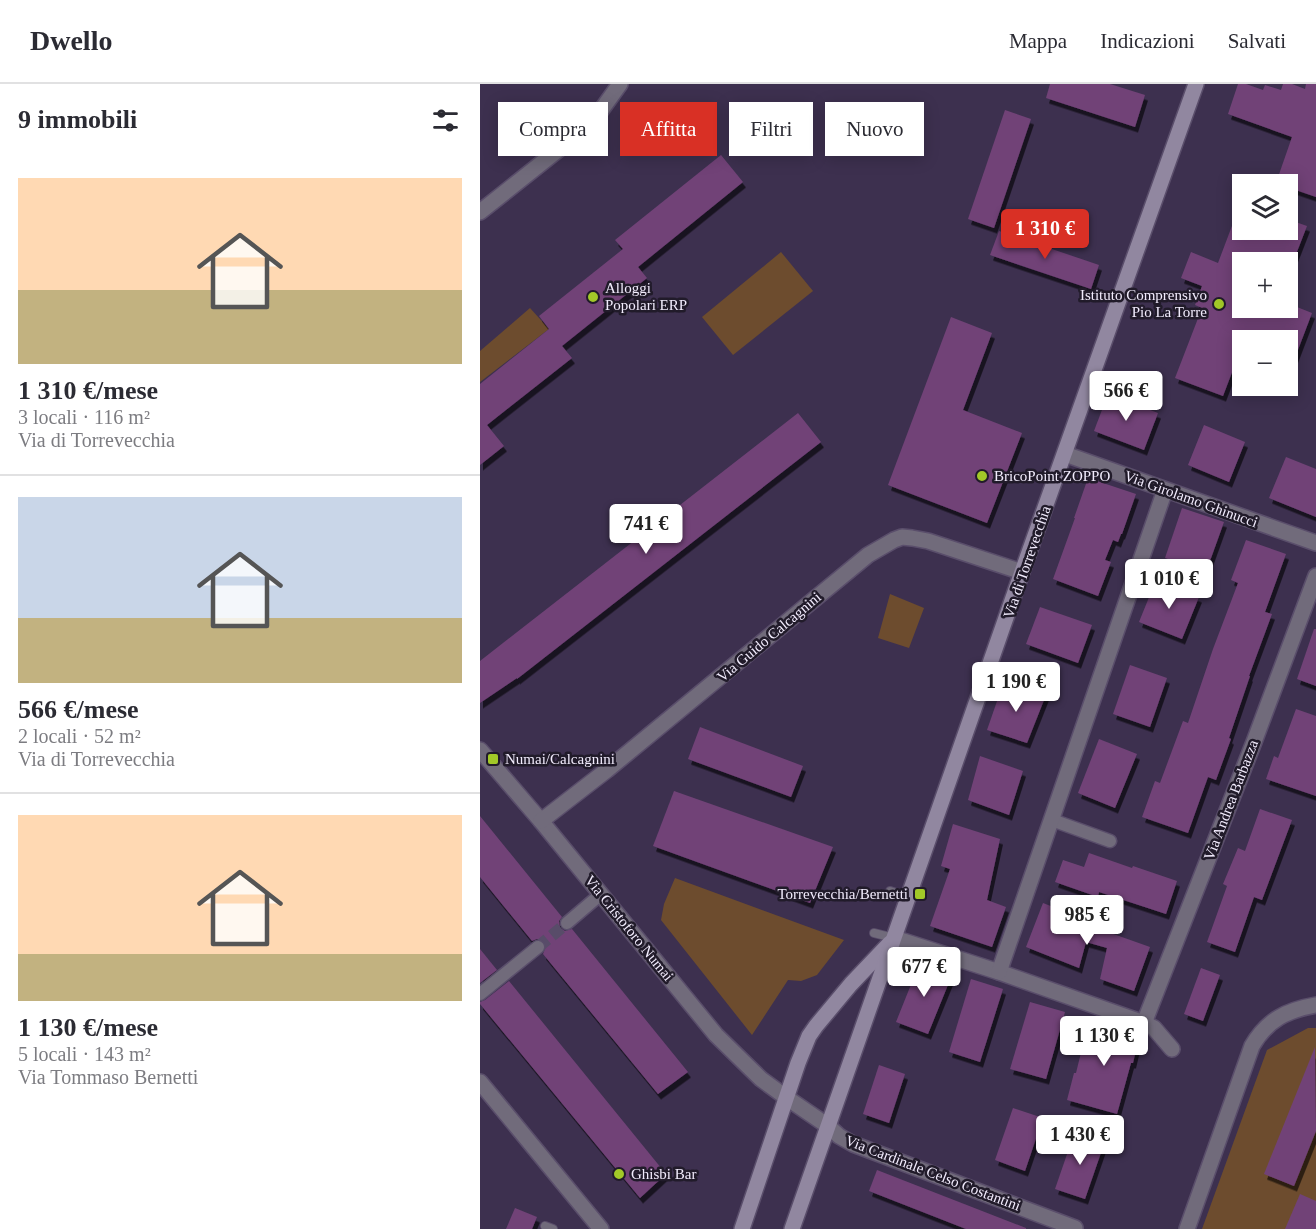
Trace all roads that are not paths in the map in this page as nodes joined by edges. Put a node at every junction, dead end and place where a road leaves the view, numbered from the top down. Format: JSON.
{"nodes":[{"id":1,"x":620,"y":84,"type":"edge"},
{"id":2,"x":1196,"y":84,"type":"edge"},
{"id":3,"x":480,"y":212,"type":"edge"},
{"id":4,"x":1065,"y":454,"type":"junction"},
{"id":5,"x":1165,"y":490,"type":"junction"},
{"id":6,"x":1316,"y":543,"type":"edge"},
{"id":7,"x":1022,"y":572,"type":"junction"},
{"id":8,"x":1316,"y":576,"type":"edge"},
{"id":9,"x":480,"y":750,"type":"edge"},
{"id":10,"x":1052,"y":820,"type":"junction"},
{"id":11,"x":541,"y":821,"type":"junction"},
{"id":12,"x":1110,"y":841,"type":"dead end"},
{"id":13,"x":890,"y":891,"type":"dead end"},
{"id":14,"x":601,"y":894,"type":"junction"},
{"id":15,"x":908,"y":897,"type":"junction"},
{"id":16,"x":567,"y":923,"type":"tunnel mouth"},
{"id":17,"x":874,"y":933,"type":"dead end"},
{"id":18,"x":894,"y":938,"type":"junction"},
{"id":19,"x":537,"y":947,"type":"tunnel mouth"},
{"id":20,"x":999,"y":972,"type":"junction"},
{"id":21,"x":480,"y":994,"type":"edge"},
{"id":22,"x":1316,"y":1005,"type":"edge"},
{"id":23,"x":1144,"y":1023,"type":"junction"},
{"id":24,"x":1172,"y":1049,"type":"dead end"},
{"id":25,"x":480,"y":1082,"type":"edge"},
{"id":26,"x":787,"y":1098,"type":"junction"},
{"id":27,"x":828,"y":1126,"type":"junction"},
{"id":28,"x":1075,"y":1228,"type":"edge"},
{"id":29,"x":602,"y":1229,"type":"edge"},
{"id":30,"x":742,"y":1229,"type":"edge"},
{"id":31,"x":792,"y":1229,"type":"edge"},
{"id":32,"x":1186,"y":1229,"type":"edge"}],
"edges":[{"from":1,"to":3,"type":"street"},
{"from":2,"to":4,"type":"main road","name":"Via di Torrevecchia"},
{"from":4,"to":5,"type":"street","name":"Via Girolamo Ghinucci"},
{"from":4,"to":7,"type":"main road","name":"Via di Torrevecchia"},
{"from":5,"to":6,"type":"street","name":"Via Girolamo Ghinucci"},
{"from":5,"to":10,"type":"street"},
{"from":7,"to":11,"type":"street","name":"Via Guido Calcagnini"},
{"from":7,"to":15,"type":"main road","name":"Via di Torrevecchia"},
{"from":8,"to":23,"type":"street","name":"Via Andrea Barbazza"},
{"from":9,"to":11,"type":"street","name":"Via Cristoforo Numai"},
{"from":10,"to":12,"type":"street"},
{"from":10,"to":20,"type":"street"},
{"from":11,"to":14,"type":"street","name":"Via Cristoforo Numai"},
{"from":13,"to":15,"type":"lane"},
{"from":14,"to":16,"type":"street"},
{"from":14,"to":26,"type":"street","name":"Via Cristoforo Numai"},
{"from":15,"to":18,"type":"main road","name":"Via di Torrevecchia"},
{"from":17,"to":18,"type":"lane"},
{"from":18,"to":20,"type":"street"},
{"from":18,"to":26,"type":"main road","name":"Via di Torrevecchia"},
{"from":18,"to":27,"type":"main road","name":"Via di Torrevecchia"},
{"from":19,"to":21,"type":"street"},
{"from":20,"to":23,"type":"street"},
{"from":22,"to":32,"type":"street"},
{"from":23,"to":24,"type":"street"},
{"from":25,"to":29,"type":"street"},
{"from":26,"to":27,"type":"street"},
{"from":26,"to":30,"type":"main road","name":"Via di Torrevecchia"},
{"from":27,"to":28,"type":"street","name":"Via Cardinale Celso Costantini"},
{"from":27,"to":31,"type":"main road","name":"Via di Torrevecchia"}]}
